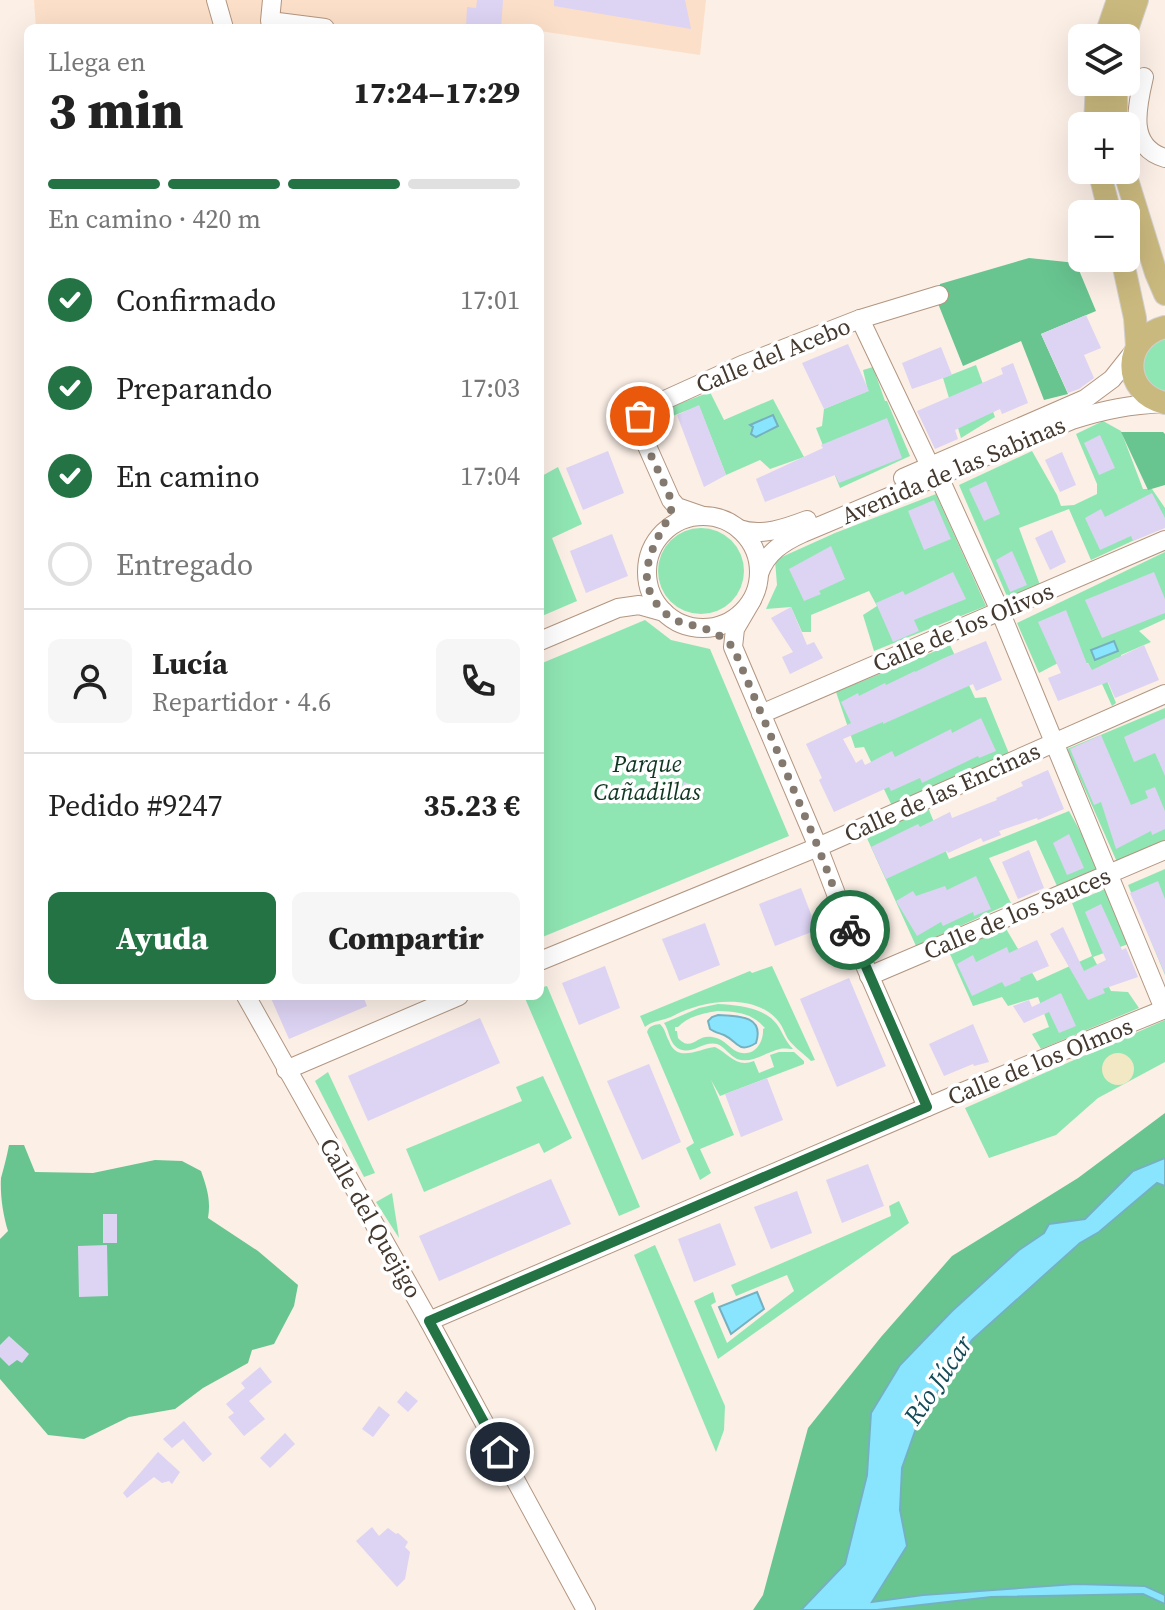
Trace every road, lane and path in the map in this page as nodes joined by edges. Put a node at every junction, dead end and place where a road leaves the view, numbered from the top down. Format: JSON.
{"nodes":[{"id":1,"x":216,"y":0,"type":"edge"},
{"id":2,"x":272,"y":0,"type":"edge"},
{"id":3,"x":1118,"y":0,"type":"edge"},
{"id":4,"x":1137,"y":0,"type":"edge"},
{"id":5,"x":223,"y":24,"type":"edge"},
{"id":6,"x":294,"y":24,"type":"edge"},
{"id":7,"x":1110,"y":24,"type":"edge"},
{"id":8,"x":1129,"y":24,"type":"edge"},
{"id":9,"x":1144,"y":77,"type":"dead end"},
{"id":10,"x":1165,"y":158,"type":"edge"},
{"id":11,"x":1128,"y":184,"type":"edge"},
{"id":12,"x":1125,"y":272,"type":"edge"},
{"id":13,"x":1165,"y":294,"type":"edge"},
{"id":14,"x":939,"y":295,"type":"dead end"},
{"id":15,"x":860,"y":319,"type":"junction"},
{"id":16,"x":1165,"y":327,"type":"edge"},
{"id":17,"x":1136,"y":348,"type":"junction"},
{"id":18,"x":1165,"y":403,"type":"edge"},
{"id":19,"x":935,"y":472,"type":"junction"},
{"id":20,"x":671,"y":500,"type":"junction"},
{"id":21,"x":703,"y":516,"type":"junction"},
{"id":22,"x":739,"y":529,"type":"junction"},
{"id":23,"x":659,"y":536,"type":"junction"},
{"id":24,"x":1165,"y":540,"type":"edge"},
{"id":25,"x":647,"y":568,"type":"junction"},
{"id":26,"x":759,"y":574,"type":"junction"},
{"id":27,"x":752,"y":600,"type":"junction"},
{"id":28,"x":618,"y":608,"type":"junction"},
{"id":29,"x":1000,"y":611,"type":"junction"},
{"id":30,"x":664,"y":612,"type":"junction"},
{"id":31,"x":700,"y":628,"type":"junction"},
{"id":32,"x":544,"y":639,"type":"edge"},
{"id":33,"x":733,"y":647,"type":"junction"},
{"id":34,"x":1165,"y":694,"type":"edge"},
{"id":35,"x":761,"y":714,"type":"junction"},
{"id":36,"x":1053,"y":742,"type":"junction"},
{"id":37,"x":818,"y":847,"type":"junction"},
{"id":38,"x":1165,"y":850,"type":"edge"},
{"id":39,"x":1108,"y":875,"type":"junction"},
{"id":40,"x":544,"y":959,"type":"edge"},
{"id":41,"x":869,"y":976,"type":"junction"},
{"id":42,"x":248,"y":1000,"type":"edge"},
{"id":43,"x":450,"y":1000,"type":"edge"},
{"id":44,"x":1164,"y":1009,"type":"edge"},
{"id":45,"x":286,"y":1070,"type":"junction"},
{"id":46,"x":927,"y":1107,"type":"junction"},
{"id":47,"x":429,"y":1321,"type":"junction"},
{"id":48,"x":586,"y":1610,"type":"edge"}],
"edges":[{"from":1,"to":5,"type":"street"},
{"from":2,"to":6,"type":"street"},
{"from":3,"to":7,"type":"main road"},
{"from":4,"to":8,"type":"main road"},
{"from":9,"to":10,"type":"street"},
{"from":11,"to":13,"type":"main road"},
{"from":12,"to":17,"type":"main road"},
{"from":14,"to":15,"type":"street","name":"Calle del Acebo"},
{"from":15,"to":19,"type":"street"},
{"from":15,"to":20,"type":"street","name":"Calle del Acebo"},
{"from":16,"to":17,"type":"main road"},
{"from":17,"to":18,"type":"main road"},
{"from":17,"to":19,"type":"street","name":"Avenida de las Sabinas"},
{"from":18,"to":19,"type":"street","name":"Avenida de las Sabinas"},
{"from":19,"to":22,"type":"street","name":"Avenida de las Sabinas"},
{"from":19,"to":26,"type":"street","name":"Avenida de las Sabinas"},
{"from":19,"to":29,"type":"street"},
{"from":20,"to":21,"type":"street"},
{"from":20,"to":23,"type":"street"},
{"from":21,"to":22,"type":"street"},
{"from":21,"to":23,"type":"street"},
{"from":22,"to":26,"type":"street"},
{"from":23,"to":25,"type":"street"},
{"from":24,"to":29,"type":"street","name":"Calle de los Olivos"},
{"from":25,"to":28,"type":"street"},
{"from":25,"to":30,"type":"street"},
{"from":26,"to":27,"type":"street"},
{"from":27,"to":31,"type":"street"},
{"from":27,"to":33,"type":"street"},
{"from":28,"to":30,"type":"street"},
{"from":28,"to":32,"type":"street"},
{"from":29,"to":35,"type":"street","name":"Calle de los Olivos"},
{"from":29,"to":36,"type":"street"},
{"from":30,"to":31,"type":"street"},
{"from":31,"to":33,"type":"street"},
{"from":33,"to":35,"type":"street"},
{"from":34,"to":36,"type":"street","name":"Calle de las Encinas"},
{"from":35,"to":37,"type":"street"},
{"from":36,"to":37,"type":"street","name":"Calle de las Encinas"},
{"from":36,"to":39,"type":"street"},
{"from":37,"to":40,"type":"street","name":"Calle de las Encinas"},
{"from":37,"to":41,"type":"street"},
{"from":38,"to":39,"type":"street","name":"Calle de los Sauces"},
{"from":39,"to":41,"type":"street","name":"Calle de los Sauces"},
{"from":39,"to":44,"type":"street"},
{"from":41,"to":46,"type":"street"},
{"from":42,"to":45,"type":"street","name":"Calle del Quejigo"},
{"from":43,"to":45,"type":"street"},
{"from":44,"to":46,"type":"street","name":"Calle de los Olmos"},
{"from":45,"to":47,"type":"street","name":"Calle del Quejigo"},
{"from":46,"to":47,"type":"street","name":"Calle de los Olmos"},
{"from":47,"to":48,"type":"street","name":"Calle del Quejigo"}]}
